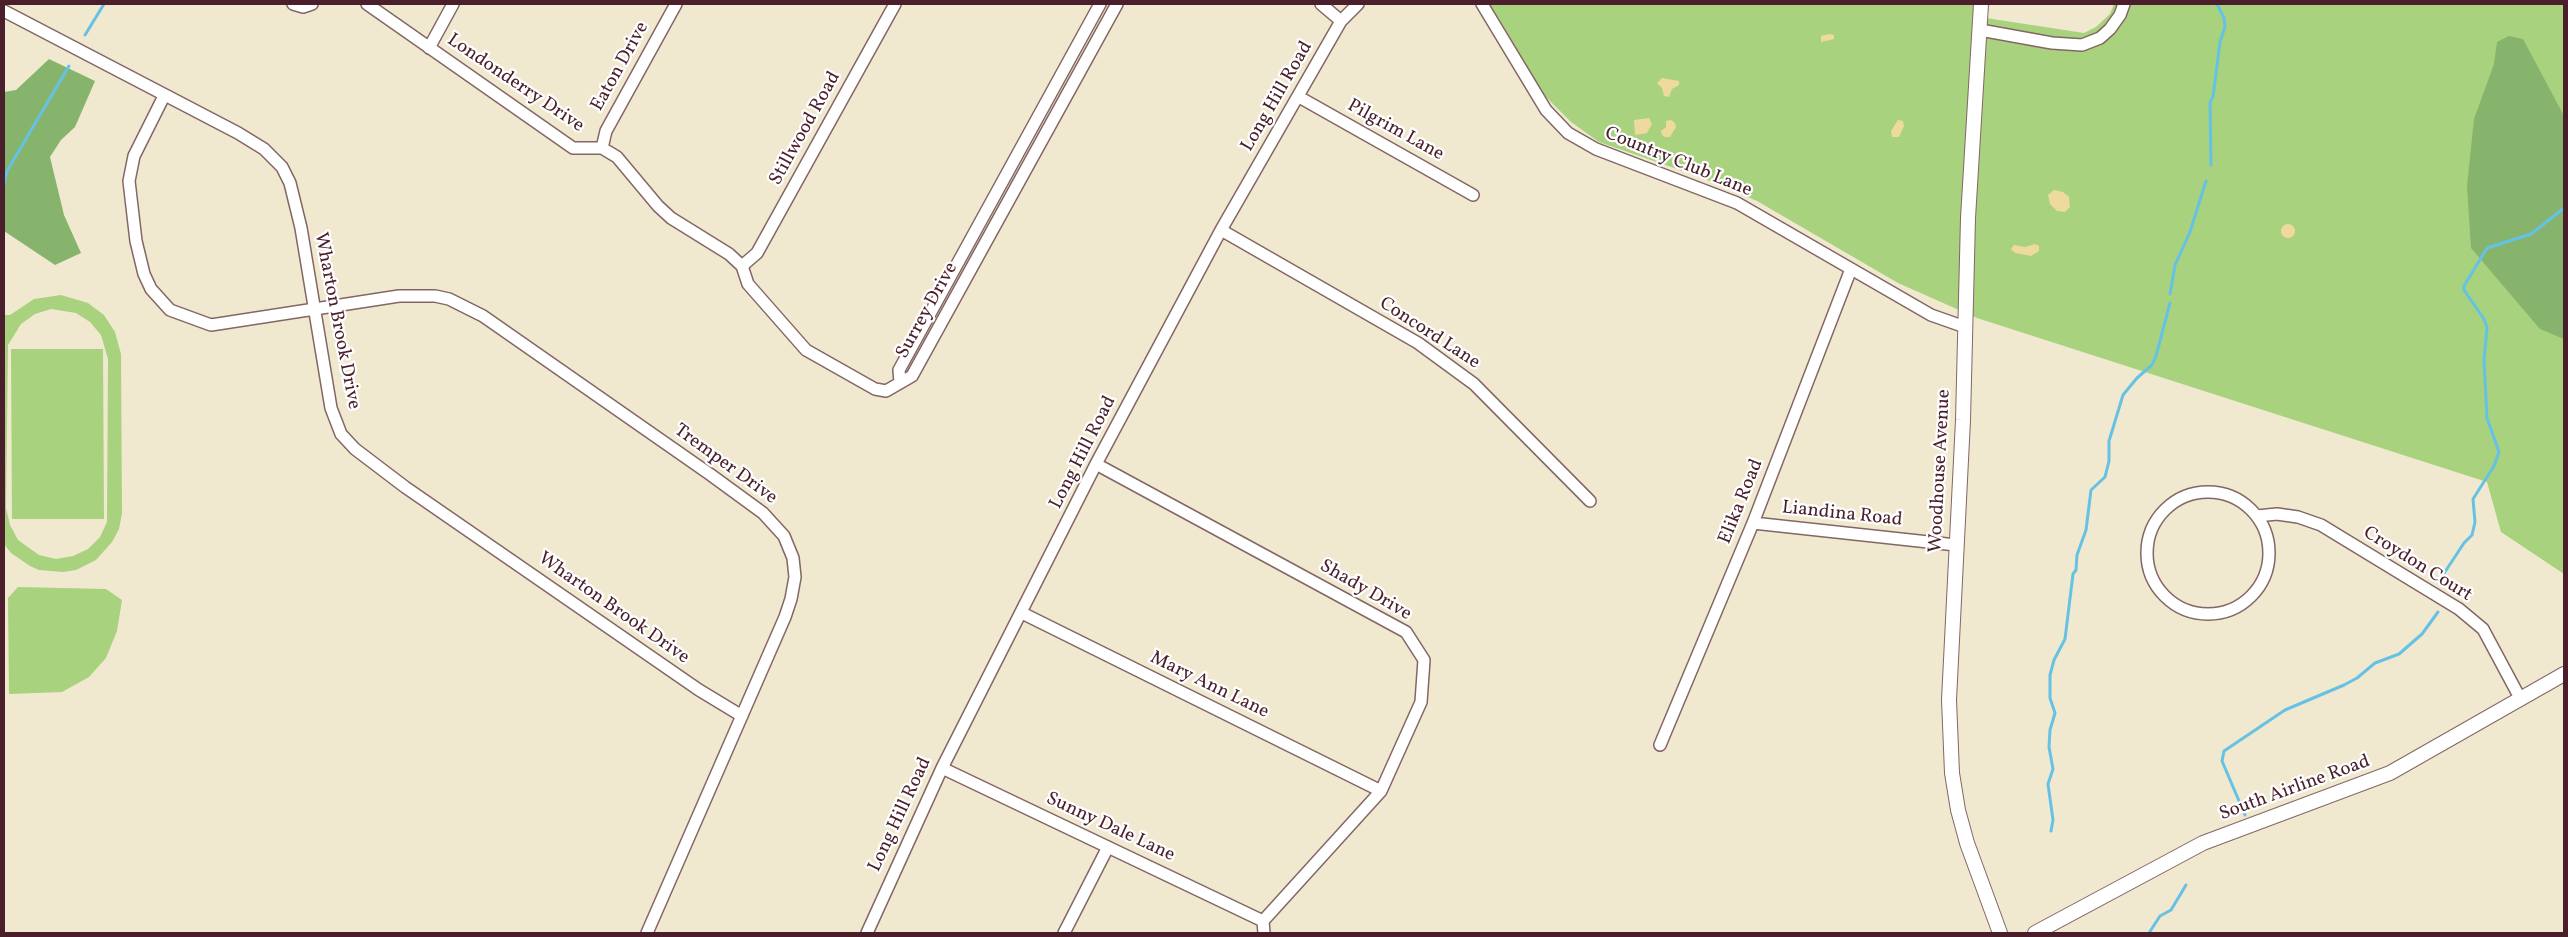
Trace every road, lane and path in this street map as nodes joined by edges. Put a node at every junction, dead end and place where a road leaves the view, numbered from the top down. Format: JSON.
{"nodes":[{"id":1,"x":293,"y":4,"type":"edge"},
{"id":2,"x":312,"y":4,"type":"edge"},
{"id":3,"x":367,"y":4,"type":"edge"},
{"id":4,"x":453,"y":4,"type":"edge"},
{"id":5,"x":676,"y":4,"type":"edge"},
{"id":6,"x":895,"y":4,"type":"edge"},
{"id":7,"x":1100,"y":4,"type":"edge"},
{"id":8,"x":1117,"y":4,"type":"edge"},
{"id":9,"x":1321,"y":4,"type":"edge"},
{"id":10,"x":1358,"y":4,"type":"edge"},
{"id":11,"x":1482,"y":4,"type":"edge"},
{"id":12,"x":1981,"y":4,"type":"edge"},
{"id":13,"x":2124,"y":4,"type":"edge"},
{"id":14,"x":4,"y":11,"type":"edge"},
{"id":15,"x":1341,"y":21,"type":"junction"},
{"id":16,"x":1980,"y":30,"type":"junction"},
{"id":17,"x":430,"y":48,"type":"junction"},
{"id":18,"x":164,"y":96,"type":"junction"},
{"id":19,"x":1299,"y":97,"type":"junction"},
{"id":20,"x":602,"y":148,"type":"junction"},
{"id":21,"x":1473,"y":195,"type":"dead end"},
{"id":22,"x":1221,"y":230,"type":"junction"},
{"id":23,"x":742,"y":266,"type":"junction"},
{"id":24,"x":1851,"y":269,"type":"junction"},
{"id":25,"x":314,"y":311,"type":"junction"},
{"id":26,"x":1965,"y":327,"type":"junction"},
{"id":27,"x":900,"y":383,"type":"junction"},
{"id":28,"x":1096,"y":464,"type":"junction"},
{"id":29,"x":1590,"y":501,"type":"dead end"},
{"id":30,"x":2257,"y":516,"type":"junction"},
{"id":31,"x":1753,"y":523,"type":"junction"},
{"id":32,"x":1956,"y":546,"type":"junction"},
{"id":33,"x":1022,"y":614,"type":"junction"},
{"id":34,"x":2564,"y":674,"type":"edge"},
{"id":35,"x":2520,"y":698,"type":"junction"},
{"id":36,"x":742,"y":716,"type":"junction"},
{"id":37,"x":1660,"y":745,"type":"dead end"},
{"id":38,"x":942,"y":768,"type":"junction"},
{"id":39,"x":1381,"y":791,"type":"junction"},
{"id":40,"x":1108,"y":847,"type":"junction"},
{"id":41,"x":1263,"y":921,"type":"junction"},
{"id":42,"x":648,"y":933,"type":"edge"},
{"id":43,"x":867,"y":933,"type":"edge"},
{"id":44,"x":1064,"y":933,"type":"edge"},
{"id":45,"x":1264,"y":933,"type":"edge"},
{"id":46,"x":2000,"y":933,"type":"edge"},
{"id":47,"x":2036,"y":933,"type":"edge"}],
"edges":[{"from":1,"to":2,"type":"street"},
{"from":3,"to":17,"type":"street","name":"Londonderry Drive"},
{"from":4,"to":17,"type":"street"},
{"from":5,"to":20,"type":"street","name":"Eaton Drive"},
{"from":6,"to":23,"type":"street","name":"Stillwood Road"},
{"from":7,"to":27,"type":"street","name":"Surrey Drive"},
{"from":8,"to":27,"type":"street","name":"Surrey Drive"},
{"from":9,"to":15,"type":"street"},
{"from":10,"to":15,"type":"street","name":"Long Hill Road"},
{"from":11,"to":24,"type":"street","name":"Country Club Lane"},
{"from":12,"to":16,"type":"main road","name":"Woodhouse Avenue"},
{"from":13,"to":16,"type":"street"},
{"from":14,"to":18,"type":"street","name":"Wharton Brook Drive"},
{"from":15,"to":19,"type":"street","name":"Long Hill Road"},
{"from":16,"to":26,"type":"main road","name":"Woodhouse Avenue"},
{"from":17,"to":20,"type":"street","name":"Londonderry Drive"},
{"from":18,"to":25,"type":"street","name":"Wharton Brook Drive"},
{"from":18,"to":25,"type":"street","name":"Tremper Drive"},
{"from":19,"to":21,"type":"street","name":"Pilgrim Lane"},
{"from":19,"to":22,"type":"street","name":"Long Hill Road"},
{"from":20,"to":23,"type":"street","name":"Londonderry Drive"},
{"from":22,"to":28,"type":"street","name":"Long Hill Road"},
{"from":22,"to":29,"type":"street","name":"Concord Lane"},
{"from":23,"to":27,"type":"street","name":"Londonderry Drive"},
{"from":24,"to":26,"type":"street","name":"Country Club Lane"},
{"from":24,"to":31,"type":"street","name":"Elika Road"},
{"from":25,"to":36,"type":"street","name":"Wharton Brook Drive"},
{"from":25,"to":36,"type":"street","name":"Tremper Drive"},
{"from":26,"to":32,"type":"main road","name":"Woodhouse Avenue"},
{"from":28,"to":33,"type":"street","name":"Long Hill Road"},
{"from":28,"to":39,"type":"street","name":"Shady Drive"},
{"from":30,"to":30,"type":"street"},
{"from":30,"to":35,"type":"street","name":"Croydon Court"},
{"from":31,"to":32,"type":"street","name":"Liandina Road"},
{"from":31,"to":37,"type":"street","name":"Elika Road"},
{"from":32,"to":46,"type":"main road","name":"Woodhouse Avenue"},
{"from":33,"to":38,"type":"street","name":"Long Hill Road"},
{"from":33,"to":39,"type":"street","name":"Mary Ann Lane"},
{"from":34,"to":35,"type":"main road","name":"South Airline Road"},
{"from":35,"to":47,"type":"main road","name":"South Airline Road"},
{"from":36,"to":42,"type":"street","name":"Tremper Drive"},
{"from":38,"to":40,"type":"street","name":"Sunny Dale Lane"},
{"from":38,"to":43,"type":"street","name":"Long Hill Road"},
{"from":39,"to":41,"type":"street","name":"Shady Drive"},
{"from":40,"to":41,"type":"street","name":"Sunny Dale Lane"},
{"from":40,"to":44,"type":"street"},
{"from":41,"to":45,"type":"street"}]}
